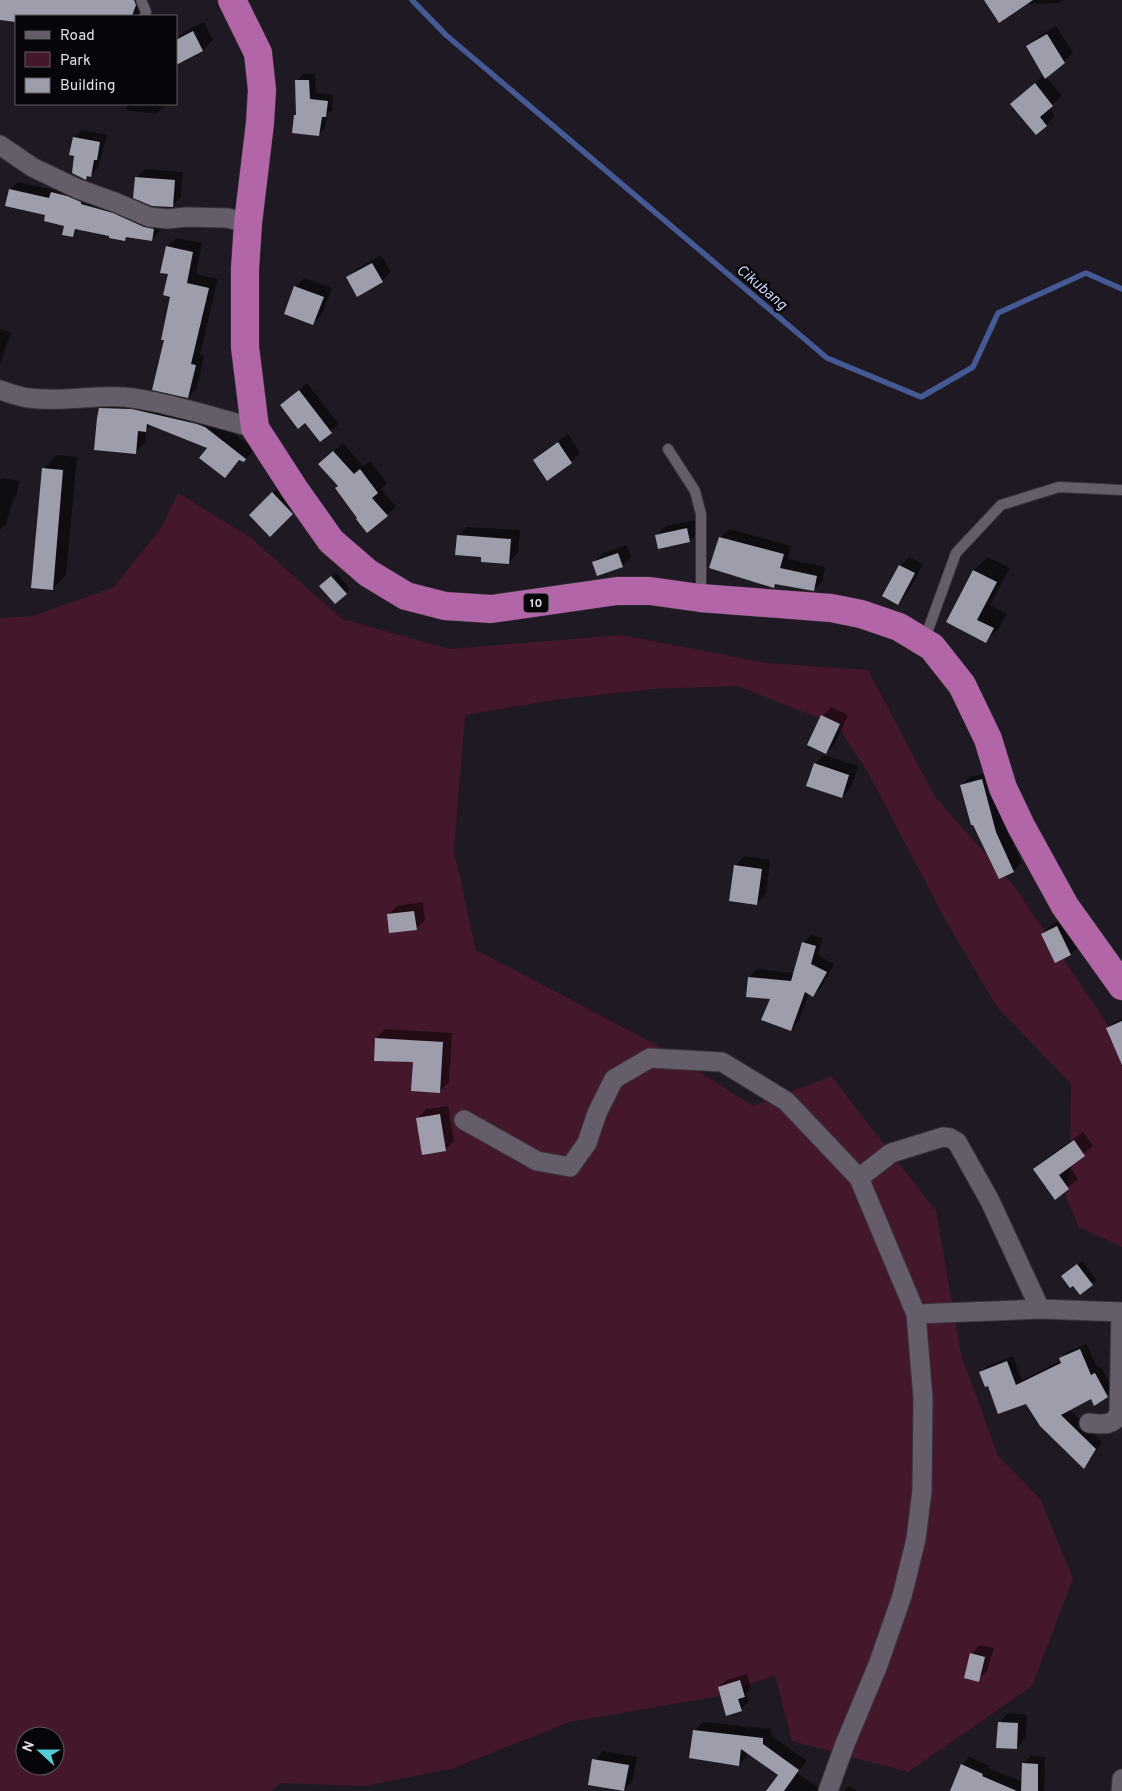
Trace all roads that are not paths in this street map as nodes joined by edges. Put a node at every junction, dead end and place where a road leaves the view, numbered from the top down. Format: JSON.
{"nodes":[{"id":1,"x":141,"y":0,"type":"edge"},
{"id":2,"x":232,"y":0,"type":"edge"},
{"id":3,"x":145,"y":15,"type":"edge"},
{"id":4,"x":0,"y":145,"type":"edge"},
{"id":5,"x":248,"y":223,"type":"junction"},
{"id":6,"x":0,"y":390,"type":"edge"},
{"id":7,"x":255,"y":428,"type":"junction"},
{"id":8,"x":668,"y":449,"type":"dead end"},
{"id":9,"x":1122,"y":490,"type":"edge"},
{"id":10,"x":700,"y":598,"type":"junction"},
{"id":11,"x":923,"y":642,"type":"junction"},
{"id":12,"x":1122,"y":986,"type":"edge"},
{"id":13,"x":464,"y":1120,"type":"dead end"},
{"id":14,"x":859,"y":1178,"type":"junction"},
{"id":15,"x":1040,"y":1309,"type":"junction"},
{"id":16,"x":1122,"y":1312,"type":"edge"},
{"id":17,"x":916,"y":1314,"type":"junction"},
{"id":18,"x":1089,"y":1423,"type":"dead end"},
{"id":19,"x":1122,"y":1779,"type":"edge"},
{"id":20,"x":828,"y":1791,"type":"edge"},
{"id":21,"x":1121,"y":1791,"type":"edge"}],
"edges":[{"from":1,"to":3,"type":"lane"},
{"from":2,"to":5,"type":"highway","number":"10"},
{"from":4,"to":5,"type":"street"},
{"from":5,"to":7,"type":"highway","number":"10"},
{"from":6,"to":7,"type":"street"},
{"from":7,"to":10,"type":"highway","number":"10"},
{"from":8,"to":10,"type":"lane"},
{"from":9,"to":11,"type":"lane"},
{"from":10,"to":11,"type":"highway","number":"10"},
{"from":11,"to":12,"type":"highway","number":"10"},
{"from":13,"to":14,"type":"street"},
{"from":14,"to":15,"type":"street"},
{"from":14,"to":17,"type":"street"},
{"from":15,"to":16,"type":"street"},
{"from":15,"to":17,"type":"street"},
{"from":16,"to":18,"type":"street"},
{"from":17,"to":20,"type":"street"},
{"from":19,"to":21,"type":"street"}]}
